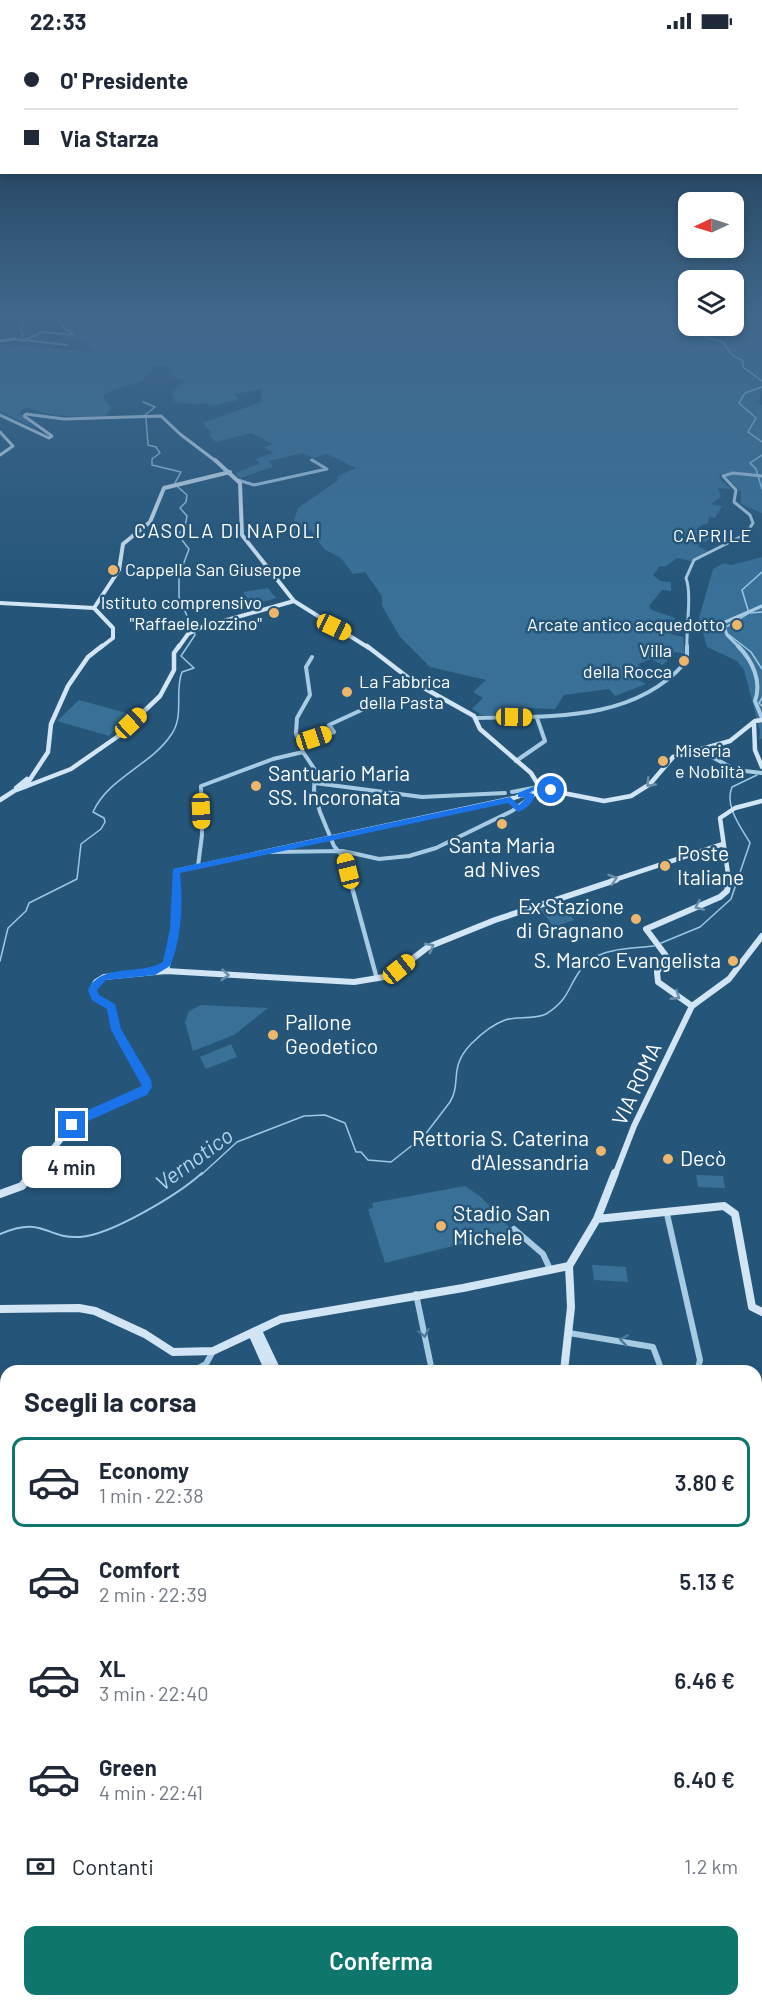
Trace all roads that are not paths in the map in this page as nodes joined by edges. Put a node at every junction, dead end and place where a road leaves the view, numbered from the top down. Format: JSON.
{"nodes":[{"id":1,"x":0,"y":415,"type":"edge"},
{"id":2,"x":0,"y":432,"type":"edge"},
{"id":3,"x":0,"y":454,"type":"edge"},
{"id":4,"x":311,"y":460,"type":"dead end"},
{"id":5,"x":230,"y":472,"type":"junction"},
{"id":6,"x":761,"y":476,"type":"edge"},
{"id":7,"x":238,"y":480,"type":"junction"},
{"id":8,"x":294,"y":601,"type":"junction"},
{"id":9,"x":0,"y":603,"type":"edge"},
{"id":10,"x":762,"y":606,"type":"edge"},
{"id":11,"x":93,"y":608,"type":"junction"},
{"id":12,"x":312,"y":657,"type":"dead end"},
{"id":13,"x":687,"y":659,"type":"dead end"},
{"id":14,"x":684,"y":664,"type":"dead end"},
{"id":15,"x":368,"y":707,"type":"dead end"},
{"id":16,"x":477,"y":718,"type":"junction"},
{"id":17,"x":537,"y":718,"type":"junction"},
{"id":18,"x":759,"y":720,"type":"edge"},
{"id":19,"x":746,"y":730,"type":"junction"},
{"id":20,"x":755,"y":733,"type":"junction"},
{"id":21,"x":299,"y":743,"type":"junction"},
{"id":22,"x":716,"y":744,"type":"junction"},
{"id":23,"x":49,"y":747,"type":"junction"},
{"id":24,"x":303,"y":752,"type":"junction"},
{"id":25,"x":516,"y":761,"type":"junction"},
{"id":26,"x":762,"y":767,"type":"edge"},
{"id":27,"x":762,"y":773,"type":"edge"},
{"id":28,"x":27,"y":779,"type":"junction"},
{"id":29,"x":315,"y":783,"type":"junction"},
{"id":30,"x":23,"y":787,"type":"junction"},
{"id":31,"x":536,"y":787,"type":"junction"},
{"id":32,"x":552,"y":790,"type":"dead end"},
{"id":33,"x":14,"y":791,"type":"junction"},
{"id":34,"x":505,"y":793,"type":"dead end"},
{"id":35,"x":563,"y":793,"type":"dead end"},
{"id":36,"x":515,"y":796,"type":"junction"},
{"id":37,"x":532,"y":796,"type":"junction"},
{"id":38,"x":0,"y":800,"type":"edge"},
{"id":39,"x":762,"y":801,"type":"edge"},
{"id":40,"x":518,"y":809,"type":"junction"},
{"id":41,"x":330,"y":837,"type":"junction"},
{"id":42,"x":723,"y":844,"type":"junction"},
{"id":43,"x":266,"y":850,"type":"junction"},
{"id":44,"x":340,"y":850,"type":"junction"},
{"id":45,"x":198,"y":866,"type":"junction"},
{"id":46,"x":762,"y":936,"type":"edge"},
{"id":47,"x":167,"y":968,"type":"junction"},
{"id":48,"x":378,"y":980,"type":"junction"},
{"id":49,"x":692,"y":1006,"type":"junction"},
{"id":50,"x":0,"y":1194,"type":"edge"},
{"id":51,"x":667,"y":1214,"type":"junction"},
{"id":52,"x":597,"y":1219,"type":"junction"},
{"id":53,"x":514,"y":1229,"type":"dead end"},
{"id":54,"x":569,"y":1266,"type":"junction"},
{"id":55,"x":550,"y":1269,"type":"junction"},
{"id":56,"x":416,"y":1294,"type":"junction"},
{"id":57,"x":0,"y":1309,"type":"edge"},
{"id":58,"x":762,"y":1312,"type":"edge"},
{"id":59,"x":255,"y":1332,"type":"junction"},
{"id":60,"x":569,"y":1333,"type":"junction"},
{"id":61,"x":213,"y":1351,"type":"junction"},
{"id":62,"x":204,"y":1365,"type":"edge"},
{"id":63,"x":267,"y":1365,"type":"edge"},
{"id":64,"x":274,"y":1365,"type":"edge"},
{"id":65,"x":431,"y":1365,"type":"edge"},
{"id":66,"x":565,"y":1365,"type":"edge"},
{"id":67,"x":660,"y":1365,"type":"edge"},
{"id":68,"x":699,"y":1365,"type":"edge"}],
"edges":[{"from":1,"to":5,"type":"street"},
{"from":2,"to":3,"type":"street"},
{"from":4,"to":7,"type":"street"},
{"from":5,"to":7,"type":"street"},
{"from":5,"to":11,"type":"street"},
{"from":6,"to":13,"type":"street"},
{"from":7,"to":8,"type":"street"},
{"from":8,"to":16,"type":"street"},
{"from":8,"to":30,"type":"street"},
{"from":9,"to":11,"type":"street"},
{"from":10,"to":18,"type":"street"},
{"from":11,"to":23,"type":"street"},
{"from":12,"to":21,"type":"street"},
{"from":14,"to":17,"type":"street"},
{"from":15,"to":21,"type":"street"},
{"from":16,"to":17,"type":"street"},
{"from":16,"to":25,"type":"street"},
{"from":17,"to":25,"type":"street"},
{"from":18,"to":19,"type":"street"},
{"from":18,"to":20,"type":"street"},
{"from":19,"to":20,"type":"street"},
{"from":19,"to":22,"type":"street"},
{"from":20,"to":26,"type":"street"},
{"from":21,"to":24,"type":"street"},
{"from":22,"to":27,"type":"street"},
{"from":22,"to":35,"type":"street","one_way":true},
{"from":23,"to":28,"type":"street"},
{"from":23,"to":30,"type":"street"},
{"from":24,"to":29,"type":"street"},
{"from":24,"to":45,"type":"street"},
{"from":25,"to":31,"type":"street"},
{"from":28,"to":30,"type":"street"},
{"from":28,"to":33,"type":"street"},
{"from":29,"to":34,"type":"street"},
{"from":29,"to":41,"type":"street"},
{"from":30,"to":33,"type":"street"},
{"from":31,"to":32,"type":"street"},
{"from":31,"to":36,"type":"street"},
{"from":31,"to":36,"type":"street"},
{"from":31,"to":37,"type":"street"},
{"from":33,"to":38,"type":"street"},
{"from":36,"to":37,"type":"street"},
{"from":36,"to":40,"type":"street"},
{"from":36,"to":41,"type":"street"},
{"from":37,"to":40,"type":"street"},
{"from":39,"to":42,"type":"street"},
{"from":40,"to":44,"type":"street"},
{"from":41,"to":43,"type":"street"},
{"from":41,"to":44,"type":"street"},
{"from":48,"to":42,"type":"street","one_way":true},
{"from":42,"to":49,"type":"street","one_way":true},
{"from":43,"to":44,"type":"street"},
{"from":43,"to":45,"type":"street"},
{"from":44,"to":48,"type":"street"},
{"from":45,"to":47,"type":"street"},
{"from":46,"to":49,"type":"street","name":"VIA ROMA"},
{"from":47,"to":48,"type":"street","one_way":true},
{"from":47,"to":50,"type":"street"},
{"from":49,"to":52,"type":"street","name":"VIA ROMA"},
{"from":51,"to":52,"type":"street"},
{"from":51,"to":58,"type":"street"},
{"from":51,"to":68,"type":"street"},
{"from":52,"to":54,"type":"street","name":"VIA ROMA"},
{"from":53,"to":55,"type":"street"},
{"from":54,"to":55,"type":"street"},
{"from":54,"to":60,"type":"street"},
{"from":55,"to":56,"type":"street"},
{"from":56,"to":59,"type":"street"},
{"from":56,"to":65,"type":"street","one_way":true},
{"from":57,"to":61,"type":"street"},
{"from":59,"to":61,"type":"street"},
{"from":59,"to":63,"type":"street"},
{"from":59,"to":64,"type":"street"},
{"from":60,"to":66,"type":"street"},
{"from":67,"to":60,"type":"street","one_way":true},
{"from":61,"to":62,"type":"street"}]}
